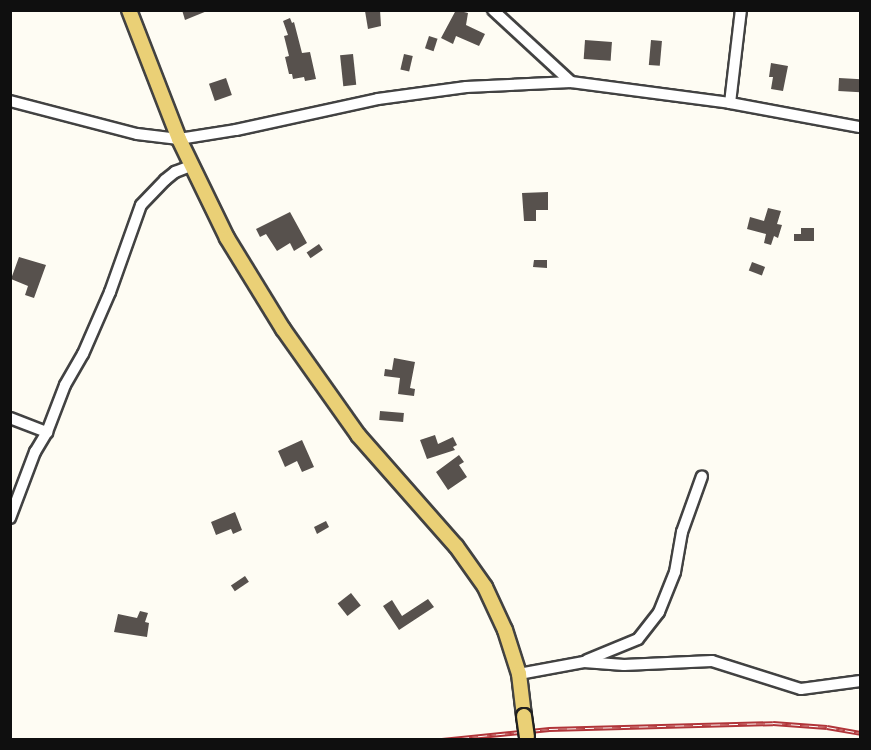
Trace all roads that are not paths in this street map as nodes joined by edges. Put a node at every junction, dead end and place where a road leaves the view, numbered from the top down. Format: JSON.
{"nodes":[{"id":1,"x":129,"y":10,"type":"edge"},
{"id":2,"x":493,"y":10,"type":"edge"},
{"id":3,"x":741,"y":10,"type":"edge"},
{"id":4,"x":571,"y":82,"type":"junction"},
{"id":5,"x":10,"y":101,"type":"edge"},
{"id":6,"x":730,"y":103,"type":"junction"},
{"id":7,"x":861,"y":128,"type":"edge"},
{"id":8,"x":179,"y":139,"type":"junction"},
{"id":9,"x":193,"y":165,"type":"junction"},
{"id":10,"x":10,"y":418,"type":"edge"},
{"id":11,"x":47,"y":432,"type":"junction"},
{"id":12,"x":702,"y":476,"type":"dead end"},
{"id":13,"x":10,"y":518,"type":"edge"},
{"id":14,"x":584,"y":662,"type":"junction"},
{"id":15,"x":519,"y":674,"type":"junction"},
{"id":16,"x":861,"y":681,"type":"edge"},
{"id":17,"x":527,"y":738,"type":"edge"}],
"edges":[{"from":1,"to":8,"type":"main road"},
{"from":2,"to":4,"type":"street"},
{"from":3,"to":6,"type":"street"},
{"from":4,"to":6,"type":"street"},
{"from":4,"to":8,"type":"street"},
{"from":5,"to":8,"type":"street"},
{"from":6,"to":7,"type":"street"},
{"from":8,"to":9,"type":"main road"},
{"from":9,"to":11,"type":"street"},
{"from":9,"to":15,"type":"main road"},
{"from":10,"to":11,"type":"street"},
{"from":11,"to":13,"type":"street"},
{"from":12,"to":14,"type":"street"},
{"from":14,"to":15,"type":"street"},
{"from":14,"to":16,"type":"street"},
{"from":15,"to":17,"type":"main road","bridge":true}]}
